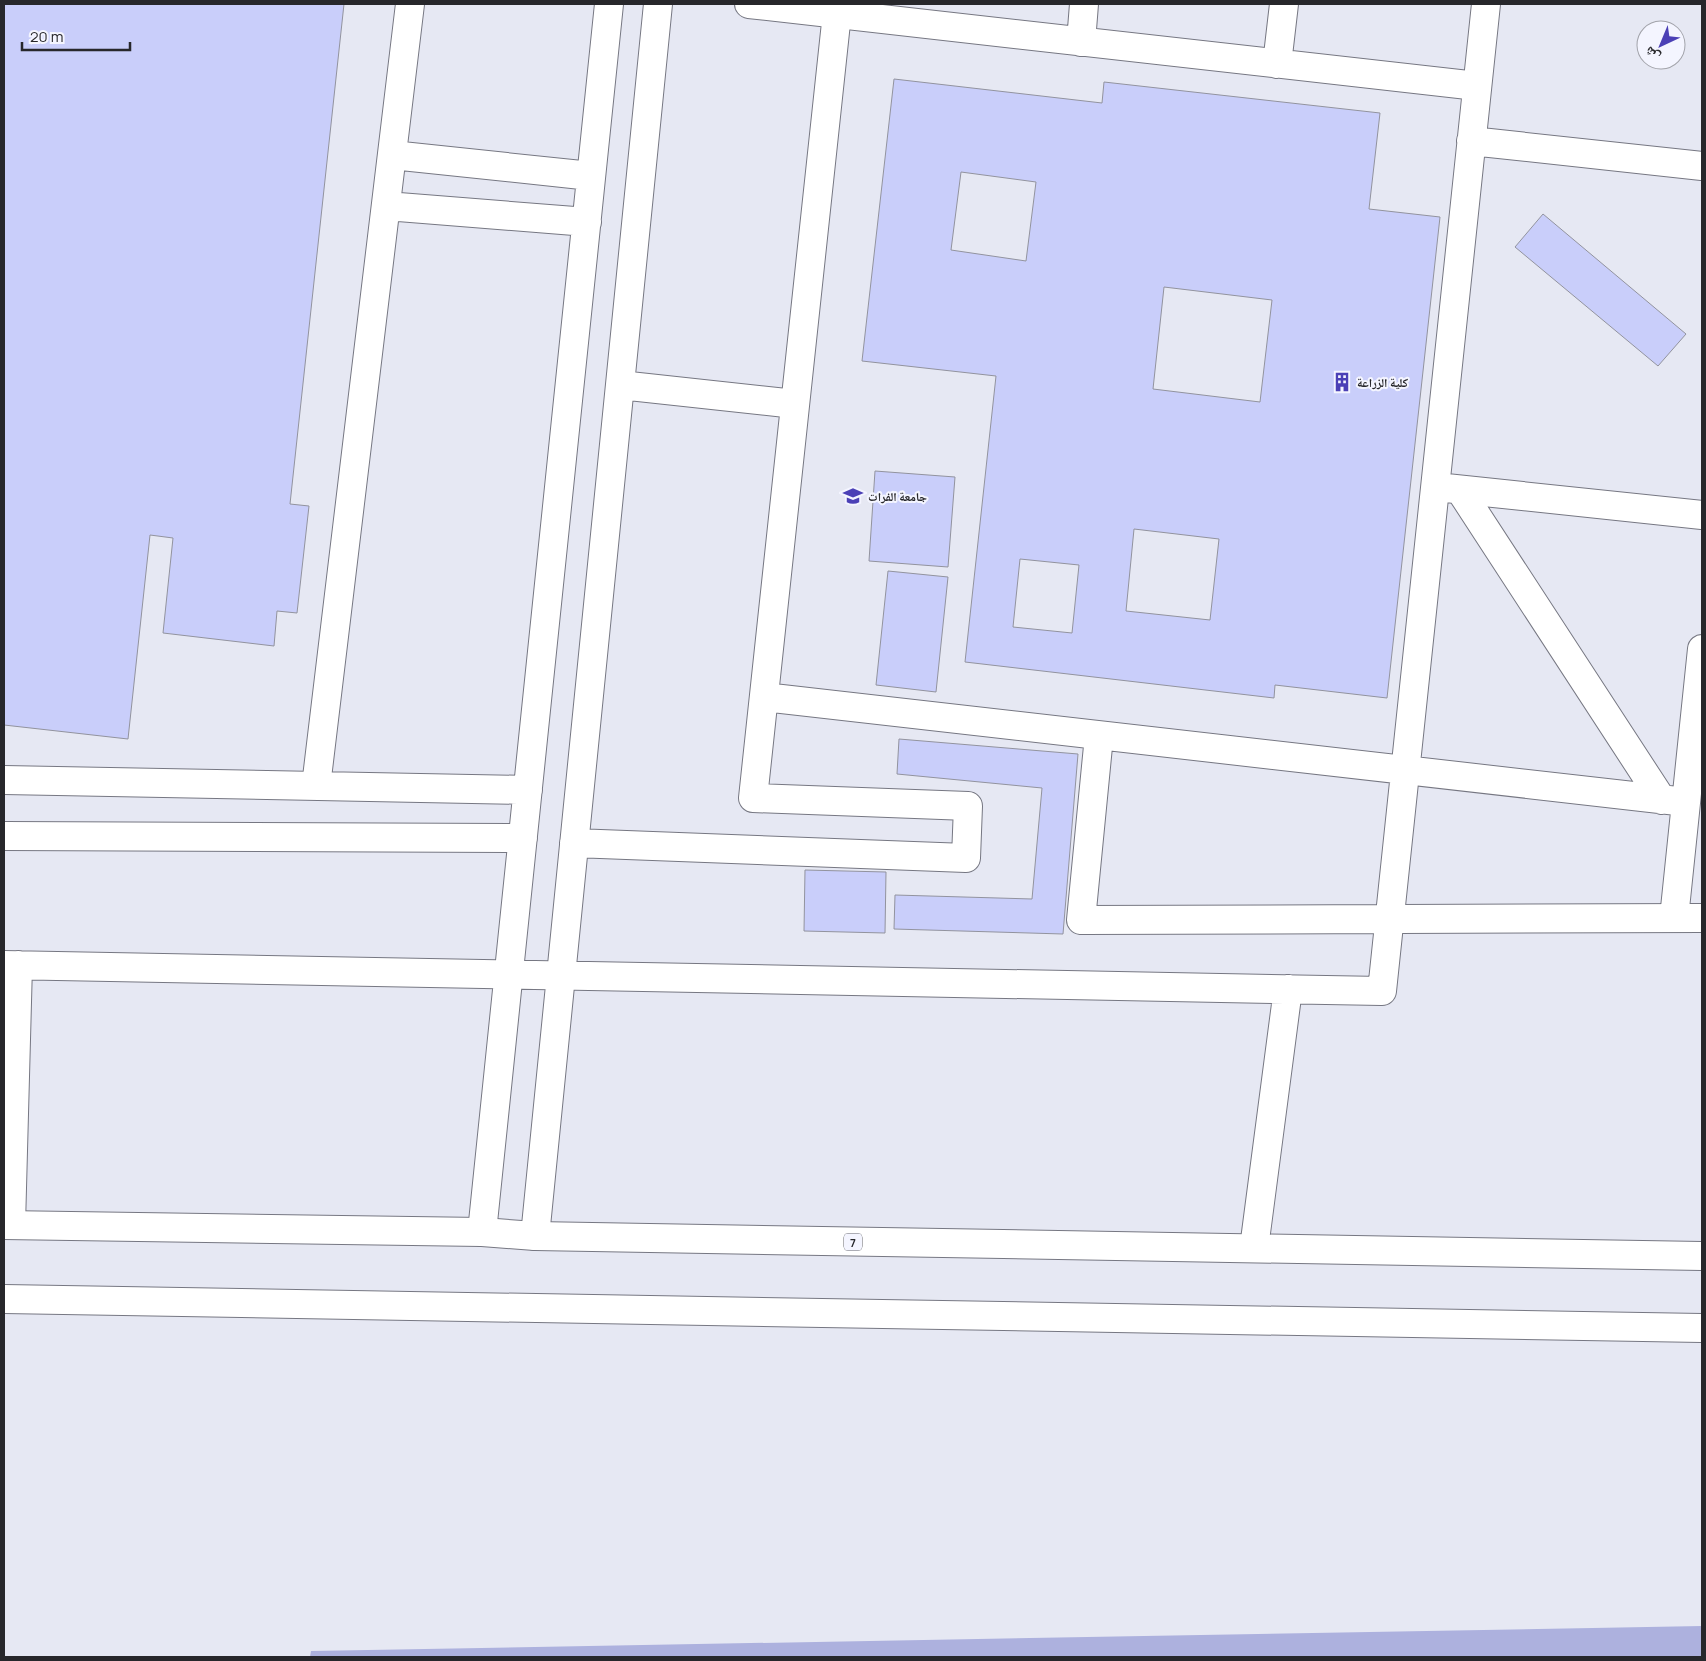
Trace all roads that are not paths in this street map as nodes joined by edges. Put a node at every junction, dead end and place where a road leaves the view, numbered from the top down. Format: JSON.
{"nodes":[{"id":1,"x":410,"y":4,"type":"edge"},
{"id":2,"x":609,"y":4,"type":"edge"},
{"id":3,"x":658,"y":4,"type":"edge"},
{"id":4,"x":749,"y":4,"type":"edge"},
{"id":5,"x":1084,"y":4,"type":"edge"},
{"id":6,"x":1284,"y":4,"type":"edge"},
{"id":7,"x":1486,"y":4,"type":"edge"},
{"id":8,"x":838,"y":9,"type":"edge"},
{"id":9,"x":1081,"y":42,"type":"junction"},
{"id":10,"x":1277,"y":64,"type":"junction"},
{"id":11,"x":1477,"y":86,"type":"junction"},
{"id":12,"x":1471,"y":141,"type":"junction"},
{"id":13,"x":392,"y":154,"type":"junction"},
{"id":14,"x":1702,"y":166,"type":"edge"},
{"id":15,"x":591,"y":176,"type":"junction"},
{"id":16,"x":386,"y":206,"type":"junction"},
{"id":17,"x":587,"y":222,"type":"junction"},
{"id":18,"x":620,"y":386,"type":"junction"},
{"id":19,"x":795,"y":404,"type":"junction"},
{"id":20,"x":1447,"y":488,"type":"junction"},
{"id":21,"x":1702,"y":515,"type":"edge"},
{"id":22,"x":1702,"y":649,"type":"edge"},
{"id":23,"x":764,"y":697,"type":"junction"},
{"id":24,"x":1698,"y":723,"type":"edge"},
{"id":25,"x":1099,"y":736,"type":"junction"},
{"id":26,"x":1406,"y":770,"type":"junction"},
{"id":27,"x":4,"y":780,"type":"edge"},
{"id":28,"x":316,"y":786,"type":"junction"},
{"id":29,"x":528,"y":790,"type":"junction"},
{"id":30,"x":1674,"y":801,"type":"junction"},
{"id":31,"x":4,"y":836,"type":"edge"},
{"id":32,"x":523,"y":838,"type":"junction"},
{"id":33,"x":574,"y":843,"type":"junction"},
{"id":34,"x":1674,"y":918,"type":"junction"},
{"id":35,"x":1702,"y":918,"type":"edge"},
{"id":36,"x":1390,"y":920,"type":"junction"},
{"id":37,"x":11,"y":965,"type":"edge"},
{"id":38,"x":508,"y":974,"type":"junction"},
{"id":39,"x":561,"y":975,"type":"junction"},
{"id":40,"x":1288,"y":989,"type":"junction"},
{"id":41,"x":8,"y":1225,"type":"edge"},
{"id":42,"x":482,"y":1232,"type":"junction"},
{"id":43,"x":535,"y":1236,"type":"junction"},
{"id":44,"x":1254,"y":1248,"type":"junction"},
{"id":45,"x":1702,"y":1256,"type":"edge"},
{"id":46,"x":4,"y":1299,"type":"edge"},
{"id":47,"x":1702,"y":1328,"type":"edge"}],
"edges":[{"from":1,"to":13,"type":"street"},
{"from":2,"to":15,"type":"street"},
{"from":3,"to":18,"type":"street"},
{"from":4,"to":8,"type":"street"},
{"from":5,"to":9,"type":"street"},
{"from":6,"to":10,"type":"street"},
{"from":7,"to":11,"type":"street"},
{"from":8,"to":9,"type":"street"},
{"from":8,"to":19,"type":"street"},
{"from":9,"to":10,"type":"street"},
{"from":10,"to":11,"type":"street"},
{"from":11,"to":12,"type":"street"},
{"from":12,"to":14,"type":"street"},
{"from":12,"to":20,"type":"street"},
{"from":13,"to":15,"type":"street"},
{"from":13,"to":16,"type":"street"},
{"from":15,"to":17,"type":"street"},
{"from":16,"to":17,"type":"street"},
{"from":16,"to":28,"type":"street"},
{"from":17,"to":29,"type":"street"},
{"from":18,"to":19,"type":"street"},
{"from":18,"to":33,"type":"street"},
{"from":19,"to":23,"type":"street"},
{"from":20,"to":21,"type":"street"},
{"from":20,"to":26,"type":"street"},
{"from":20,"to":30,"type":"street"},
{"from":22,"to":24,"type":"street"},
{"from":23,"to":25,"type":"street"},
{"from":23,"to":33,"type":"street"},
{"from":24,"to":30,"type":"street"},
{"from":25,"to":26,"type":"street"},
{"from":25,"to":36,"type":"street"},
{"from":26,"to":30,"type":"street"},
{"from":26,"to":36,"type":"street"},
{"from":27,"to":28,"type":"street"},
{"from":28,"to":29,"type":"street"},
{"from":29,"to":32,"type":"street"},
{"from":30,"to":34,"type":"street"},
{"from":31,"to":32,"type":"street"},
{"from":32,"to":38,"type":"street"},
{"from":33,"to":39,"type":"street"},
{"from":34,"to":35,"type":"street"},
{"from":34,"to":36,"type":"street"},
{"from":36,"to":40,"type":"street"},
{"from":37,"to":38,"type":"street"},
{"from":37,"to":41,"type":"street"},
{"from":38,"to":39,"type":"street"},
{"from":38,"to":42,"type":"street"},
{"from":39,"to":40,"type":"street"},
{"from":39,"to":43,"type":"street"},
{"from":40,"to":44,"type":"street"},
{"from":41,"to":42,"type":"street","number":"7"},
{"from":42,"to":43,"type":"street","number":"7"},
{"from":43,"to":44,"type":"street","number":"7"},
{"from":44,"to":45,"type":"street","number":"7"},
{"from":46,"to":47,"type":"street"}]}
